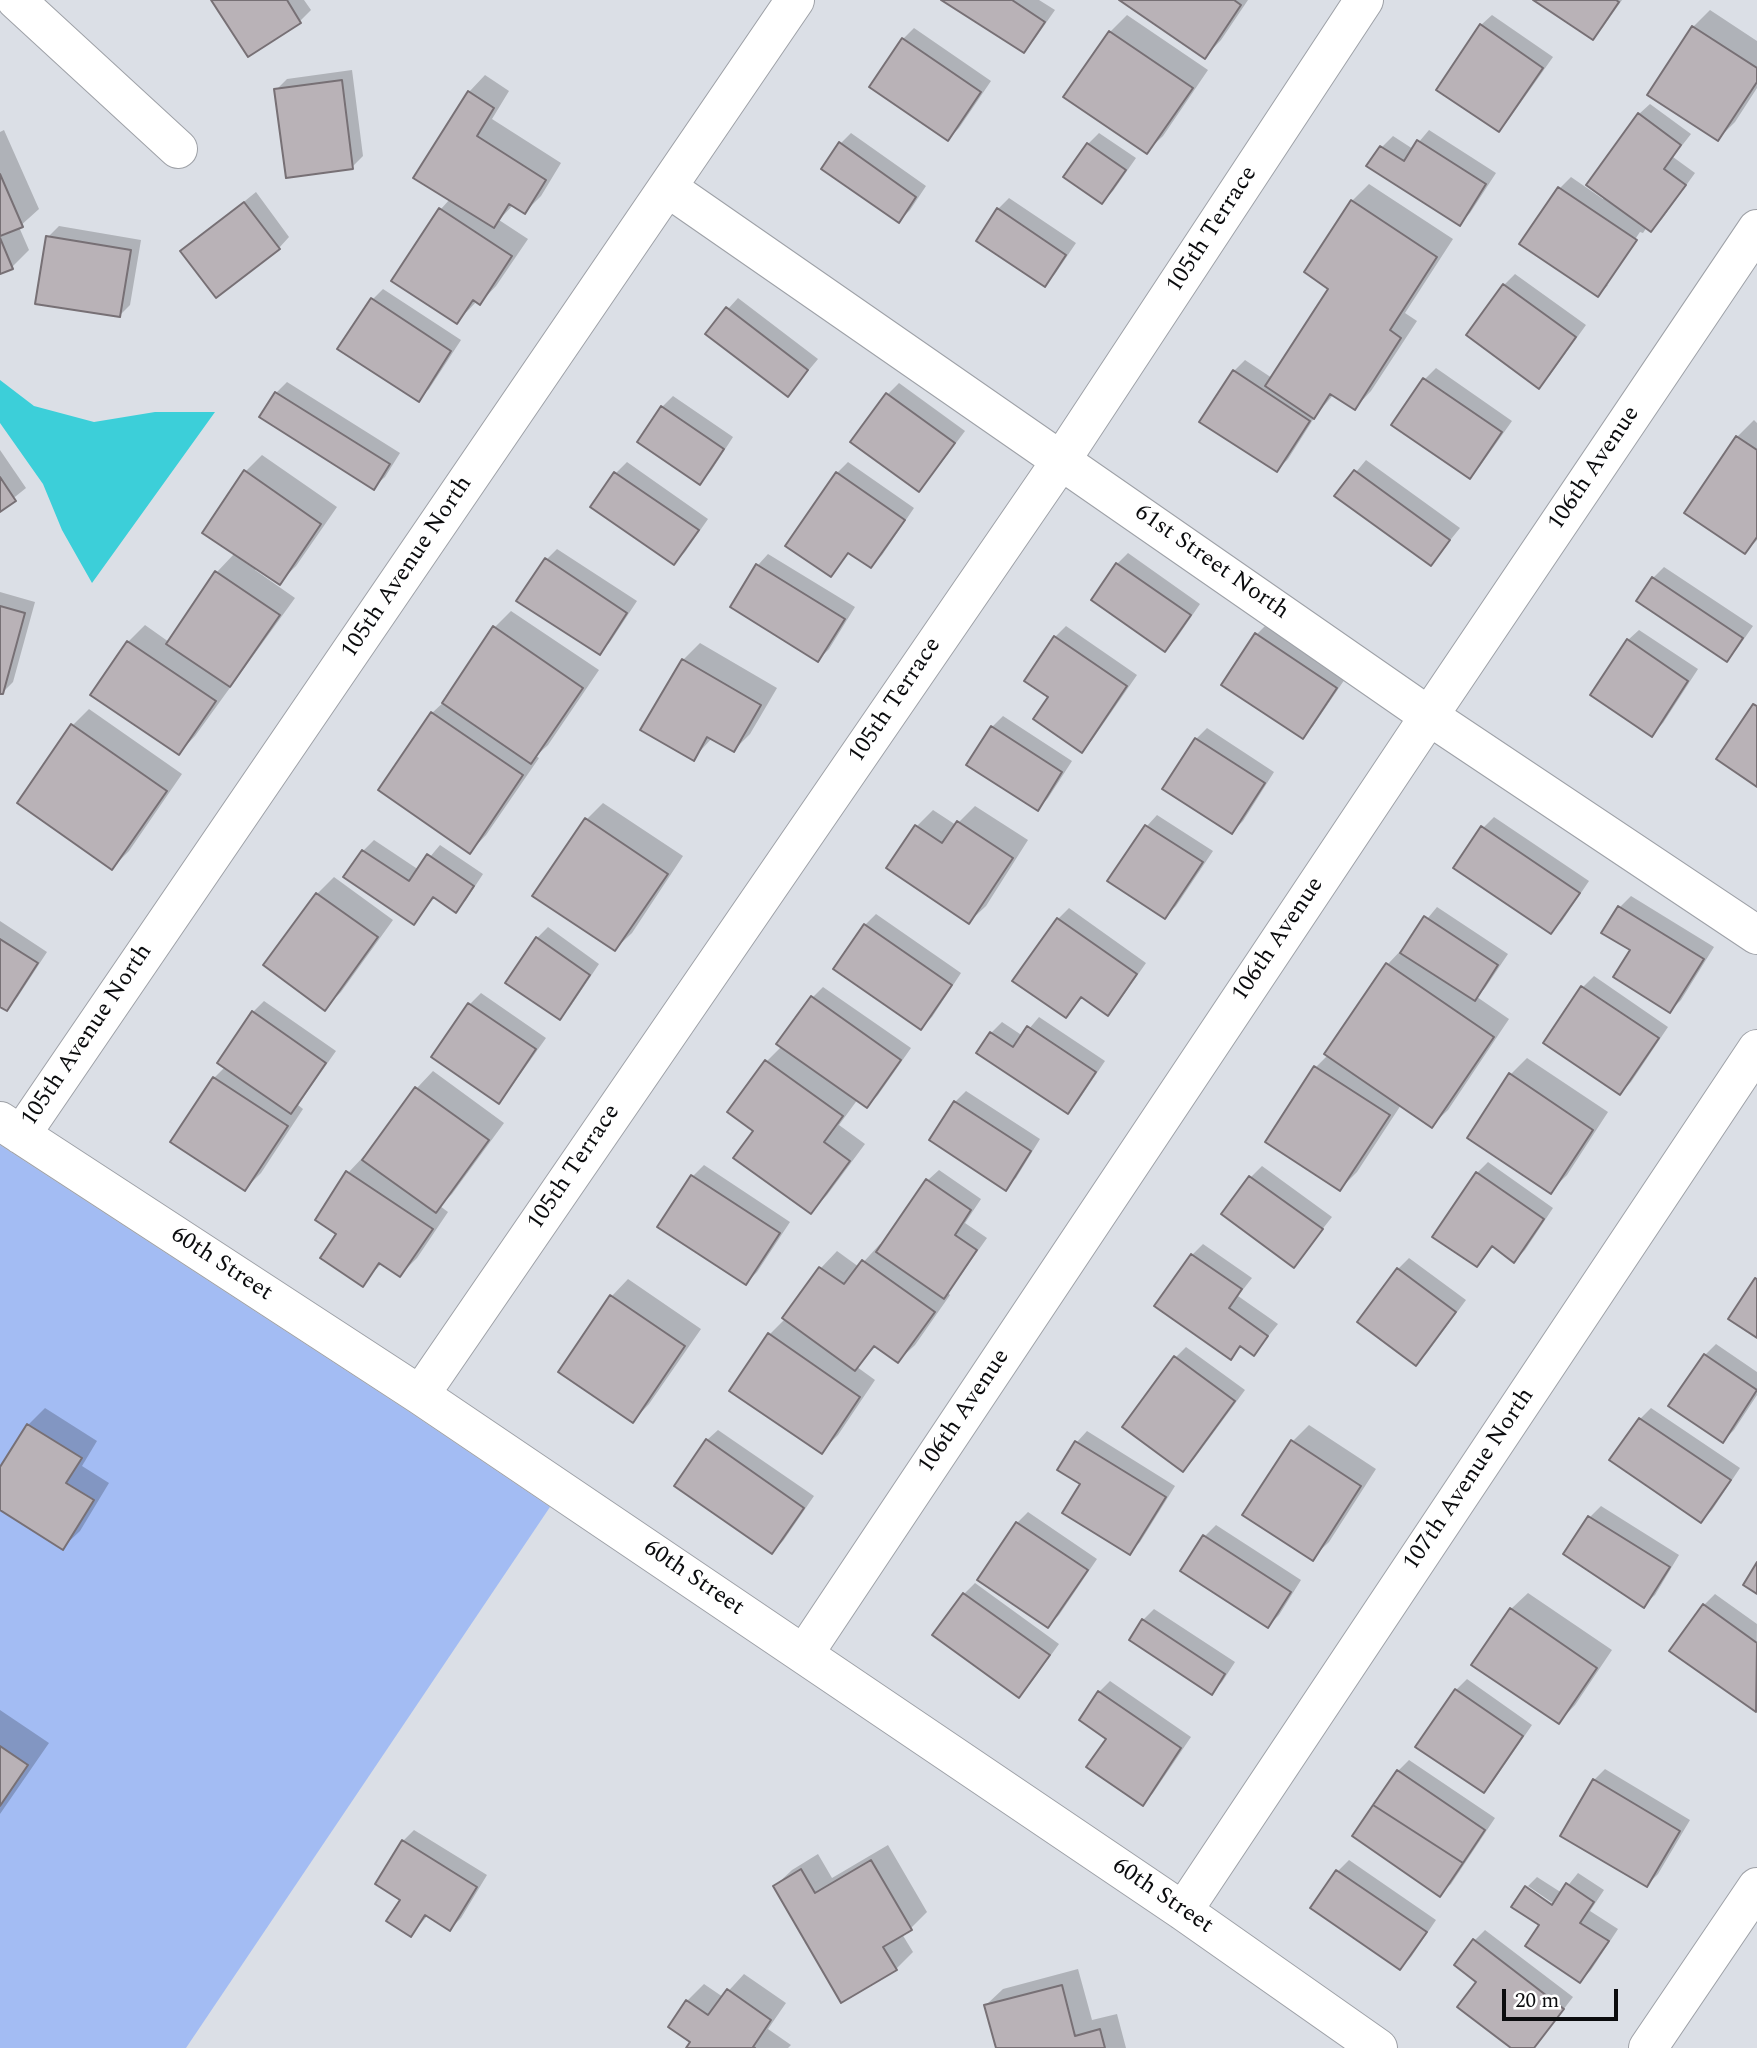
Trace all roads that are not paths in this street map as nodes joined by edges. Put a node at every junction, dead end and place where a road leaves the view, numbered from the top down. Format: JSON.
{"nodes":[{"id":1,"x":16,"y":0,"type":"edge"},
{"id":2,"x":795,"y":0,"type":"edge"},
{"id":3,"x":1363,"y":0,"type":"edge"},
{"id":4,"x":178,"y":149,"type":"dead end"},
{"id":5,"x":668,"y":188,"type":"junction"},
{"id":6,"x":1757,"y":229,"type":"edge"},
{"id":7,"x":1062,"y":459,"type":"junction"},
{"id":8,"x":1429,"y":716,"type":"junction"},
{"id":9,"x":1757,"y":935,"type":"edge"},
{"id":10,"x":1757,"y":1049,"type":"edge"},
{"id":11,"x":10,"y":1128,"type":"edge"},
{"id":12,"x":419,"y":1395,"type":"junction"},
{"id":13,"x":804,"y":1654,"type":"junction"},
{"id":14,"x":1757,"y":1887,"type":"edge"},
{"id":15,"x":1183,"y":1911,"type":"junction"},
{"id":16,"x":1378,"y":2048,"type":"edge"},
{"id":17,"x":1648,"y":2048,"type":"edge"}],
"edges":[{"from":1,"to":4,"type":"street"},
{"from":2,"to":5,"type":"street","name":"105th Avenue North"},
{"from":3,"to":7,"type":"street","name":"105th Terrace"},
{"from":5,"to":7,"type":"street","name":"61st Street North"},
{"from":5,"to":11,"type":"street","name":"105th Avenue North"},
{"from":6,"to":8,"type":"street","name":"106th Avenue"},
{"from":7,"to":8,"type":"street","name":"61st Street North"},
{"from":7,"to":12,"type":"street","name":"105th Terrace"},
{"from":8,"to":9,"type":"street","name":"61st Street North"},
{"from":8,"to":13,"type":"street","name":"106th Avenue"},
{"from":10,"to":15,"type":"street","name":"107th Avenue North"},
{"from":11,"to":12,"type":"street","name":"60th Street"},
{"from":12,"to":13,"type":"street","name":"60th Street"},
{"from":13,"to":15,"type":"street","name":"60th Street"},
{"from":14,"to":17,"type":"street"},
{"from":15,"to":16,"type":"street","name":"60th Street"}]}
